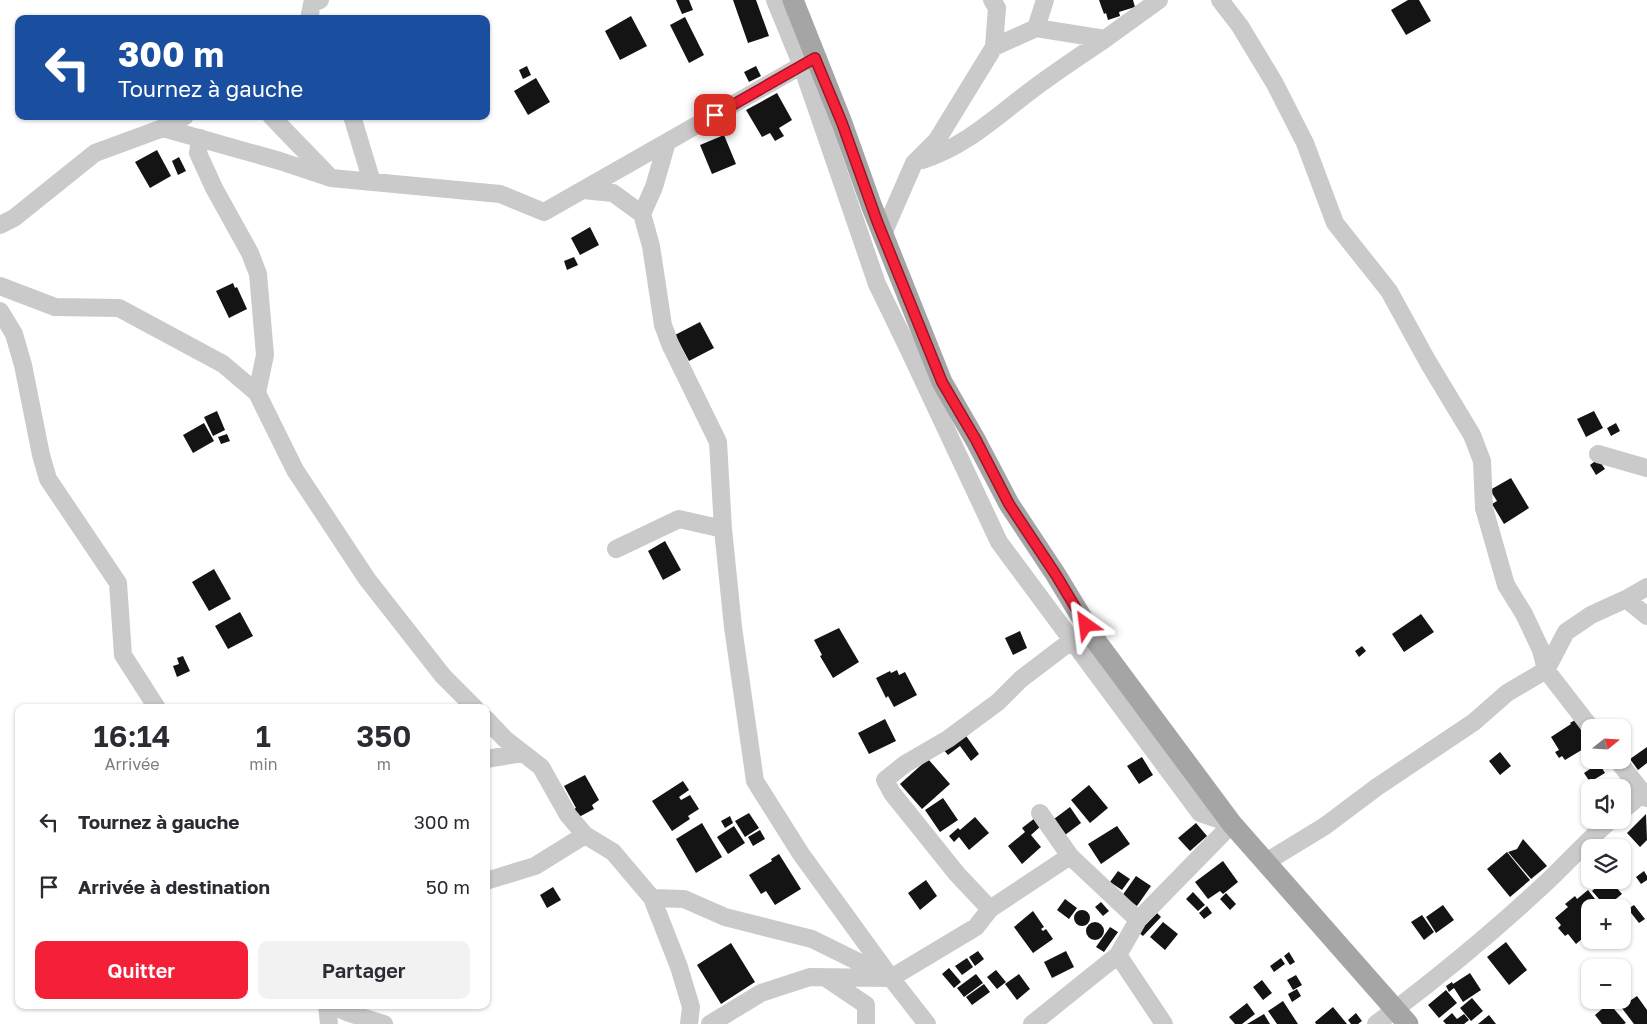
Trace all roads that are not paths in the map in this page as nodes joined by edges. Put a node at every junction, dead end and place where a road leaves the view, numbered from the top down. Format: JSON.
{"nodes":[{"id":1,"x":775,"y":0,"type":"edge"},
{"id":2,"x":793,"y":0,"type":"edge"},
{"id":3,"x":992,"y":0,"type":"edge"},
{"id":4,"x":1045,"y":0,"type":"edge"},
{"id":5,"x":1159,"y":0,"type":"edge"},
{"id":6,"x":1220,"y":0,"type":"edge"},
{"id":7,"x":1036,"y":28,"type":"junction"},
{"id":8,"x":1105,"y":39,"type":"junction"},
{"id":9,"x":994,"y":47,"type":"junction"},
{"id":10,"x":809,"y":62,"type":"junction"},
{"id":11,"x":178,"y":120,"type":"edge"},
{"id":12,"x":275,"y":120,"type":"edge"},
{"id":13,"x":353,"y":120,"type":"edge"},
{"id":14,"x":163,"y":128,"type":"junction"},
{"id":15,"x":200,"y":138,"type":"junction"},
{"id":16,"x":667,"y":142,"type":"junction"},
{"id":17,"x":914,"y":163,"type":"junction"},
{"id":18,"x":331,"y":178,"type":"junction"},
{"id":19,"x":372,"y":182,"type":"junction"},
{"id":20,"x":583,"y":190,"type":"junction"},
{"id":21,"x":642,"y":214,"type":"junction"},
{"id":22,"x":0,"y":225,"type":"edge"},
{"id":23,"x":883,"y":234,"type":"junction"},
{"id":24,"x":0,"y":286,"type":"edge"},
{"id":25,"x":0,"y":311,"type":"edge"},
{"id":26,"x":257,"y":393,"type":"junction"},
{"id":27,"x":1598,"y":454,"type":"dead end"},
{"id":28,"x":1647,"y":468,"type":"edge"},
{"id":29,"x":723,"y":530,"type":"junction"},
{"id":30,"x":616,"y":549,"type":"dead end"},
{"id":31,"x":1647,"y":587,"type":"edge"},
{"id":32,"x":1626,"y":599,"type":"junction"},
{"id":33,"x":1647,"y":616,"type":"edge"},
{"id":34,"x":1071,"y":641,"type":"junction"},
{"id":35,"x":1546,"y":670,"type":"junction"},
{"id":36,"x":154,"y":704,"type":"edge"},
{"id":37,"x":471,"y":704,"type":"edge"},
{"id":38,"x":1584,"y":719,"type":"edge"},
{"id":39,"x":490,"y":723,"type":"edge"},
{"id":40,"x":523,"y":753,"type":"junction"},
{"id":41,"x":490,"y":758,"type":"edge"},
{"id":42,"x":1624,"y":769,"type":"edge"},
{"id":43,"x":1645,"y":796,"type":"edge"},
{"id":44,"x":1631,"y":805,"type":"edge"},
{"id":45,"x":1040,"y":813,"type":"dead end"},
{"id":46,"x":1232,"y":824,"type":"junction"},
{"id":47,"x":1601,"y":829,"type":"edge"},
{"id":48,"x":585,"y":835,"type":"junction"},
{"id":49,"x":1070,"y":856,"type":"junction"},
{"id":50,"x":1266,"y":862,"type":"junction"},
{"id":51,"x":490,"y":880,"type":"edge"},
{"id":52,"x":652,"y":898,"type":"junction"},
{"id":53,"x":990,"y":909,"type":"junction"},
{"id":54,"x":1138,"y":920,"type":"junction"},
{"id":55,"x":1118,"y":955,"type":"junction"},
{"id":56,"x":826,"y":978,"type":"junction"},
{"id":57,"x":890,"y":978,"type":"junction"},
{"id":58,"x":329,"y":1009,"type":"edge"},
{"id":59,"x":335,"y":1009,"type":"edge"},
{"id":60,"x":339,"y":1009,"type":"edge"},
{"id":61,"x":690,"y":1016,"type":"edge"},
{"id":62,"x":1401,"y":1017,"type":"edge"},
{"id":63,"x":714,"y":1022,"type":"edge"},
{"id":64,"x":920,"y":1022,"type":"edge"},
{"id":65,"x":328,"y":1024,"type":"edge"},
{"id":66,"x":360,"y":1024,"type":"edge"},
{"id":67,"x":384,"y":1024,"type":"edge"},
{"id":68,"x":866,"y":1024,"type":"edge"},
{"id":69,"x":1032,"y":1024,"type":"edge"},
{"id":70,"x":1164,"y":1024,"type":"edge"},
{"id":71,"x":1376,"y":1024,"type":"edge"}],
"edges":[{"from":1,"to":10,"type":"street"},
{"from":2,"to":10,"type":"main road"},
{"from":3,"to":9,"type":"street"},
{"from":4,"to":7,"type":"street"},
{"from":5,"to":8,"type":"street"},
{"from":6,"to":35,"type":"street"},
{"from":7,"to":8,"type":"street"},
{"from":7,"to":9,"type":"street"},
{"from":8,"to":17,"type":"street"},
{"from":9,"to":17,"type":"street"},
{"from":10,"to":16,"type":"street"},
{"from":10,"to":23,"type":"main road"},
{"from":10,"to":34,"type":"street"},
{"from":11,"to":14,"type":"street"},
{"from":12,"to":18,"type":"street"},
{"from":13,"to":19,"type":"street"},
{"from":14,"to":15,"type":"street"},
{"from":14,"to":22,"type":"street"},
{"from":15,"to":18,"type":"street"},
{"from":15,"to":26,"type":"street"},
{"from":16,"to":20,"type":"street"},
{"from":16,"to":21,"type":"street"},
{"from":17,"to":23,"type":"street"},
{"from":18,"to":19,"type":"street"},
{"from":19,"to":20,"type":"street"},
{"from":20,"to":21,"type":"street"},
{"from":21,"to":29,"type":"street"},
{"from":23,"to":46,"type":"main road"},
{"from":24,"to":26,"type":"street"},
{"from":25,"to":36,"type":"street"},
{"from":26,"to":37,"type":"street"},
{"from":27,"to":28,"type":"street"},
{"from":29,"to":30,"type":"street"},
{"from":29,"to":57,"type":"street"},
{"from":31,"to":32,"type":"street"},
{"from":32,"to":33,"type":"street"},
{"from":32,"to":35,"type":"street"},
{"from":34,"to":46,"type":"street"},
{"from":34,"to":53,"type":"street"},
{"from":35,"to":38,"type":"street"},
{"from":35,"to":50,"type":"street"},
{"from":39,"to":40,"type":"street"},
{"from":40,"to":41,"type":"street"},
{"from":40,"to":48,"type":"street"},
{"from":42,"to":43,"type":"street"},
{"from":43,"to":44,"type":"street"},
{"from":45,"to":49,"type":"street"},
{"from":46,"to":50,"type":"main road"},
{"from":46,"to":54,"type":"street"},
{"from":47,"to":62,"type":"street"},
{"from":48,"to":51,"type":"street"},
{"from":48,"to":52,"type":"street"},
{"from":49,"to":53,"type":"street"},
{"from":49,"to":54,"type":"street"},
{"from":50,"to":62,"type":"main road"},
{"from":52,"to":57,"type":"street"},
{"from":52,"to":61,"type":"street"},
{"from":53,"to":57,"type":"street"},
{"from":54,"to":55,"type":"street"},
{"from":55,"to":69,"type":"street"},
{"from":55,"to":70,"type":"street"},
{"from":56,"to":57,"type":"street"},
{"from":56,"to":63,"type":"street"},
{"from":56,"to":68,"type":"street"},
{"from":57,"to":64,"type":"street"},
{"from":58,"to":65,"type":"street"},
{"from":59,"to":66,"type":"street"},
{"from":60,"to":67,"type":"street"},
{"from":61,"to":63,"type":"street"},
{"from":62,"to":71,"type":"street"}]}
